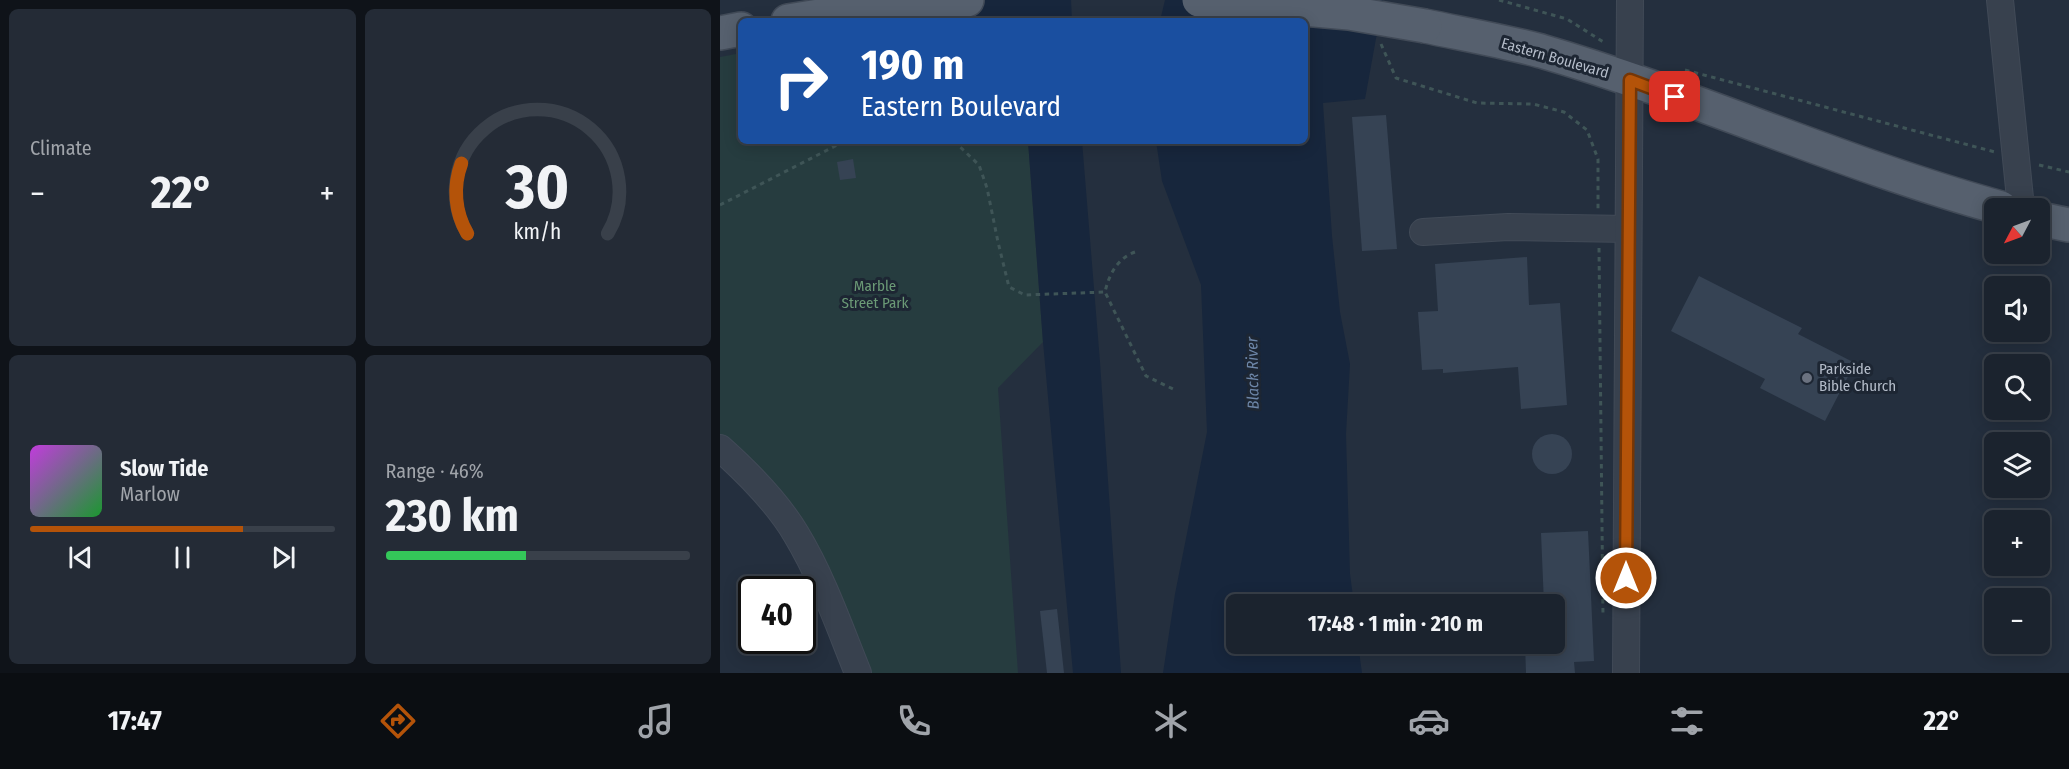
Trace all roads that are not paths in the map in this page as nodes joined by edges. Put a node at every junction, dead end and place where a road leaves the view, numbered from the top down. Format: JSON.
{"nodes":[{"id":1,"x":967,"y":0,"type":"edge"},
{"id":2,"x":1199,"y":0,"type":"edge"},
{"id":3,"x":1630,"y":0,"type":"edge"},
{"id":4,"x":2000,"y":0,"type":"edge"},
{"id":5,"x":810,"y":18,"type":"edge"},
{"id":6,"x":1630,"y":67,"type":"junction"},
{"id":7,"x":2020,"y":198,"type":"edge"},
{"id":8,"x":1984,"y":203,"type":"edge"},
{"id":9,"x":2050,"y":221,"type":"edge"},
{"id":10,"x":2069,"y":225,"type":"edge"},
{"id":11,"x":1628,"y":229,"type":"junction"},
{"id":12,"x":1423,"y":232,"type":"dead end"},
{"id":13,"x":720,"y":448,"type":"edge"},
{"id":14,"x":858,"y":673,"type":"edge"},
{"id":15,"x":1626,"y":673,"type":"edge"}],
"edges":[{"from":1,"to":5,"type":"main road"},
{"from":2,"to":6,"type":"main road","name":"Eastern Boulevard","bridge":true},
{"from":3,"to":6,"type":"street"},
{"from":4,"to":7,"type":"street"},
{"from":6,"to":8,"type":"main road","name":"Eastern Boulevard"},
{"from":6,"to":11,"type":"street"},
{"from":9,"to":10,"type":"main road"},
{"from":11,"to":12,"type":"street"},
{"from":11,"to":15,"type":"street"},
{"from":13,"to":14,"type":"street"}]}
